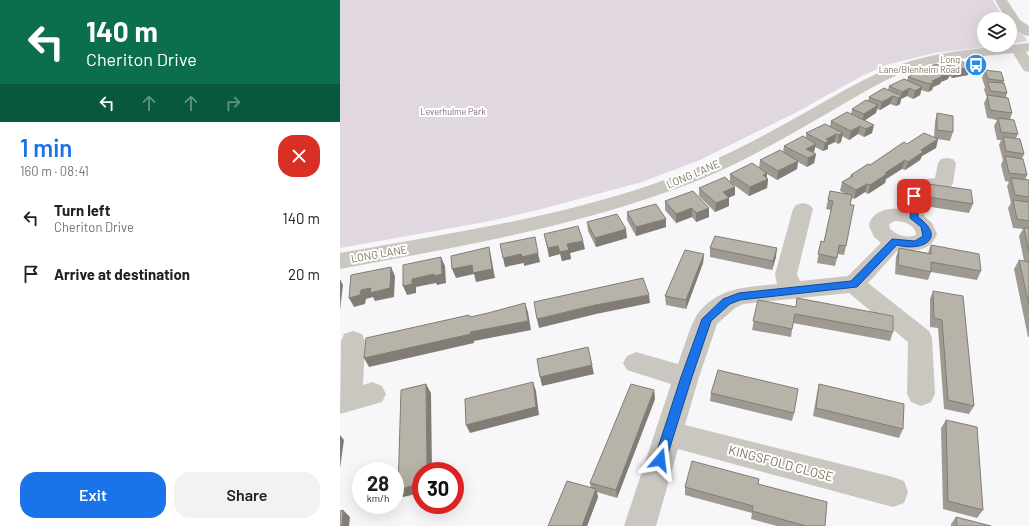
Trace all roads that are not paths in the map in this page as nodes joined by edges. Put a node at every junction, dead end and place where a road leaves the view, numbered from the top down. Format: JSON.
{"nodes":[{"id":1,"x":1001,"y":0,"type":"edge"},
{"id":2,"x":1029,"y":32,"type":"edge"},
{"id":3,"x":1023,"y":48,"type":"edge"},
{"id":4,"x":1029,"y":68,"type":"edge"},
{"id":5,"x":947,"y":163,"type":"dead end"},
{"id":6,"x":803,"y":209,"type":"dead end"},
{"id":7,"x":340,"y":261,"type":"edge"},
{"id":8,"x":854,"y":284,"type":"junction"},
{"id":9,"x":791,"y":291,"type":"junction"},
{"id":10,"x":353,"y":341,"type":"dead end"},
{"id":11,"x":636,"y":363,"type":"dead end"},
{"id":12,"x":686,"y":377,"type":"junction"},
{"id":13,"x":921,"y":394,"type":"dead end"},
{"id":14,"x":354,"y":399,"type":"edge"},
{"id":15,"x":668,"y":433,"type":"junction"},
{"id":16,"x":893,"y":492,"type":"dead end"},
{"id":17,"x":640,"y":526,"type":"edge"}],
"edges":[{"from":1,"to":2,"type":"street"},
{"from":3,"to":4,"type":"street"},
{"from":3,"to":7,"type":"street","name":"LONG LANE"},
{"from":5,"to":8,"type":"street"},
{"from":6,"to":9,"type":"street"},
{"from":8,"to":9,"type":"street"},
{"from":8,"to":13,"type":"street"},
{"from":9,"to":12,"type":"street"},
{"from":10,"to":14,"type":"street"},
{"from":11,"to":12,"type":"street"},
{"from":12,"to":15,"type":"street"},
{"from":15,"to":16,"type":"street","name":"KINGSFOLD CLOSE"},
{"from":15,"to":17,"type":"street"}]}
